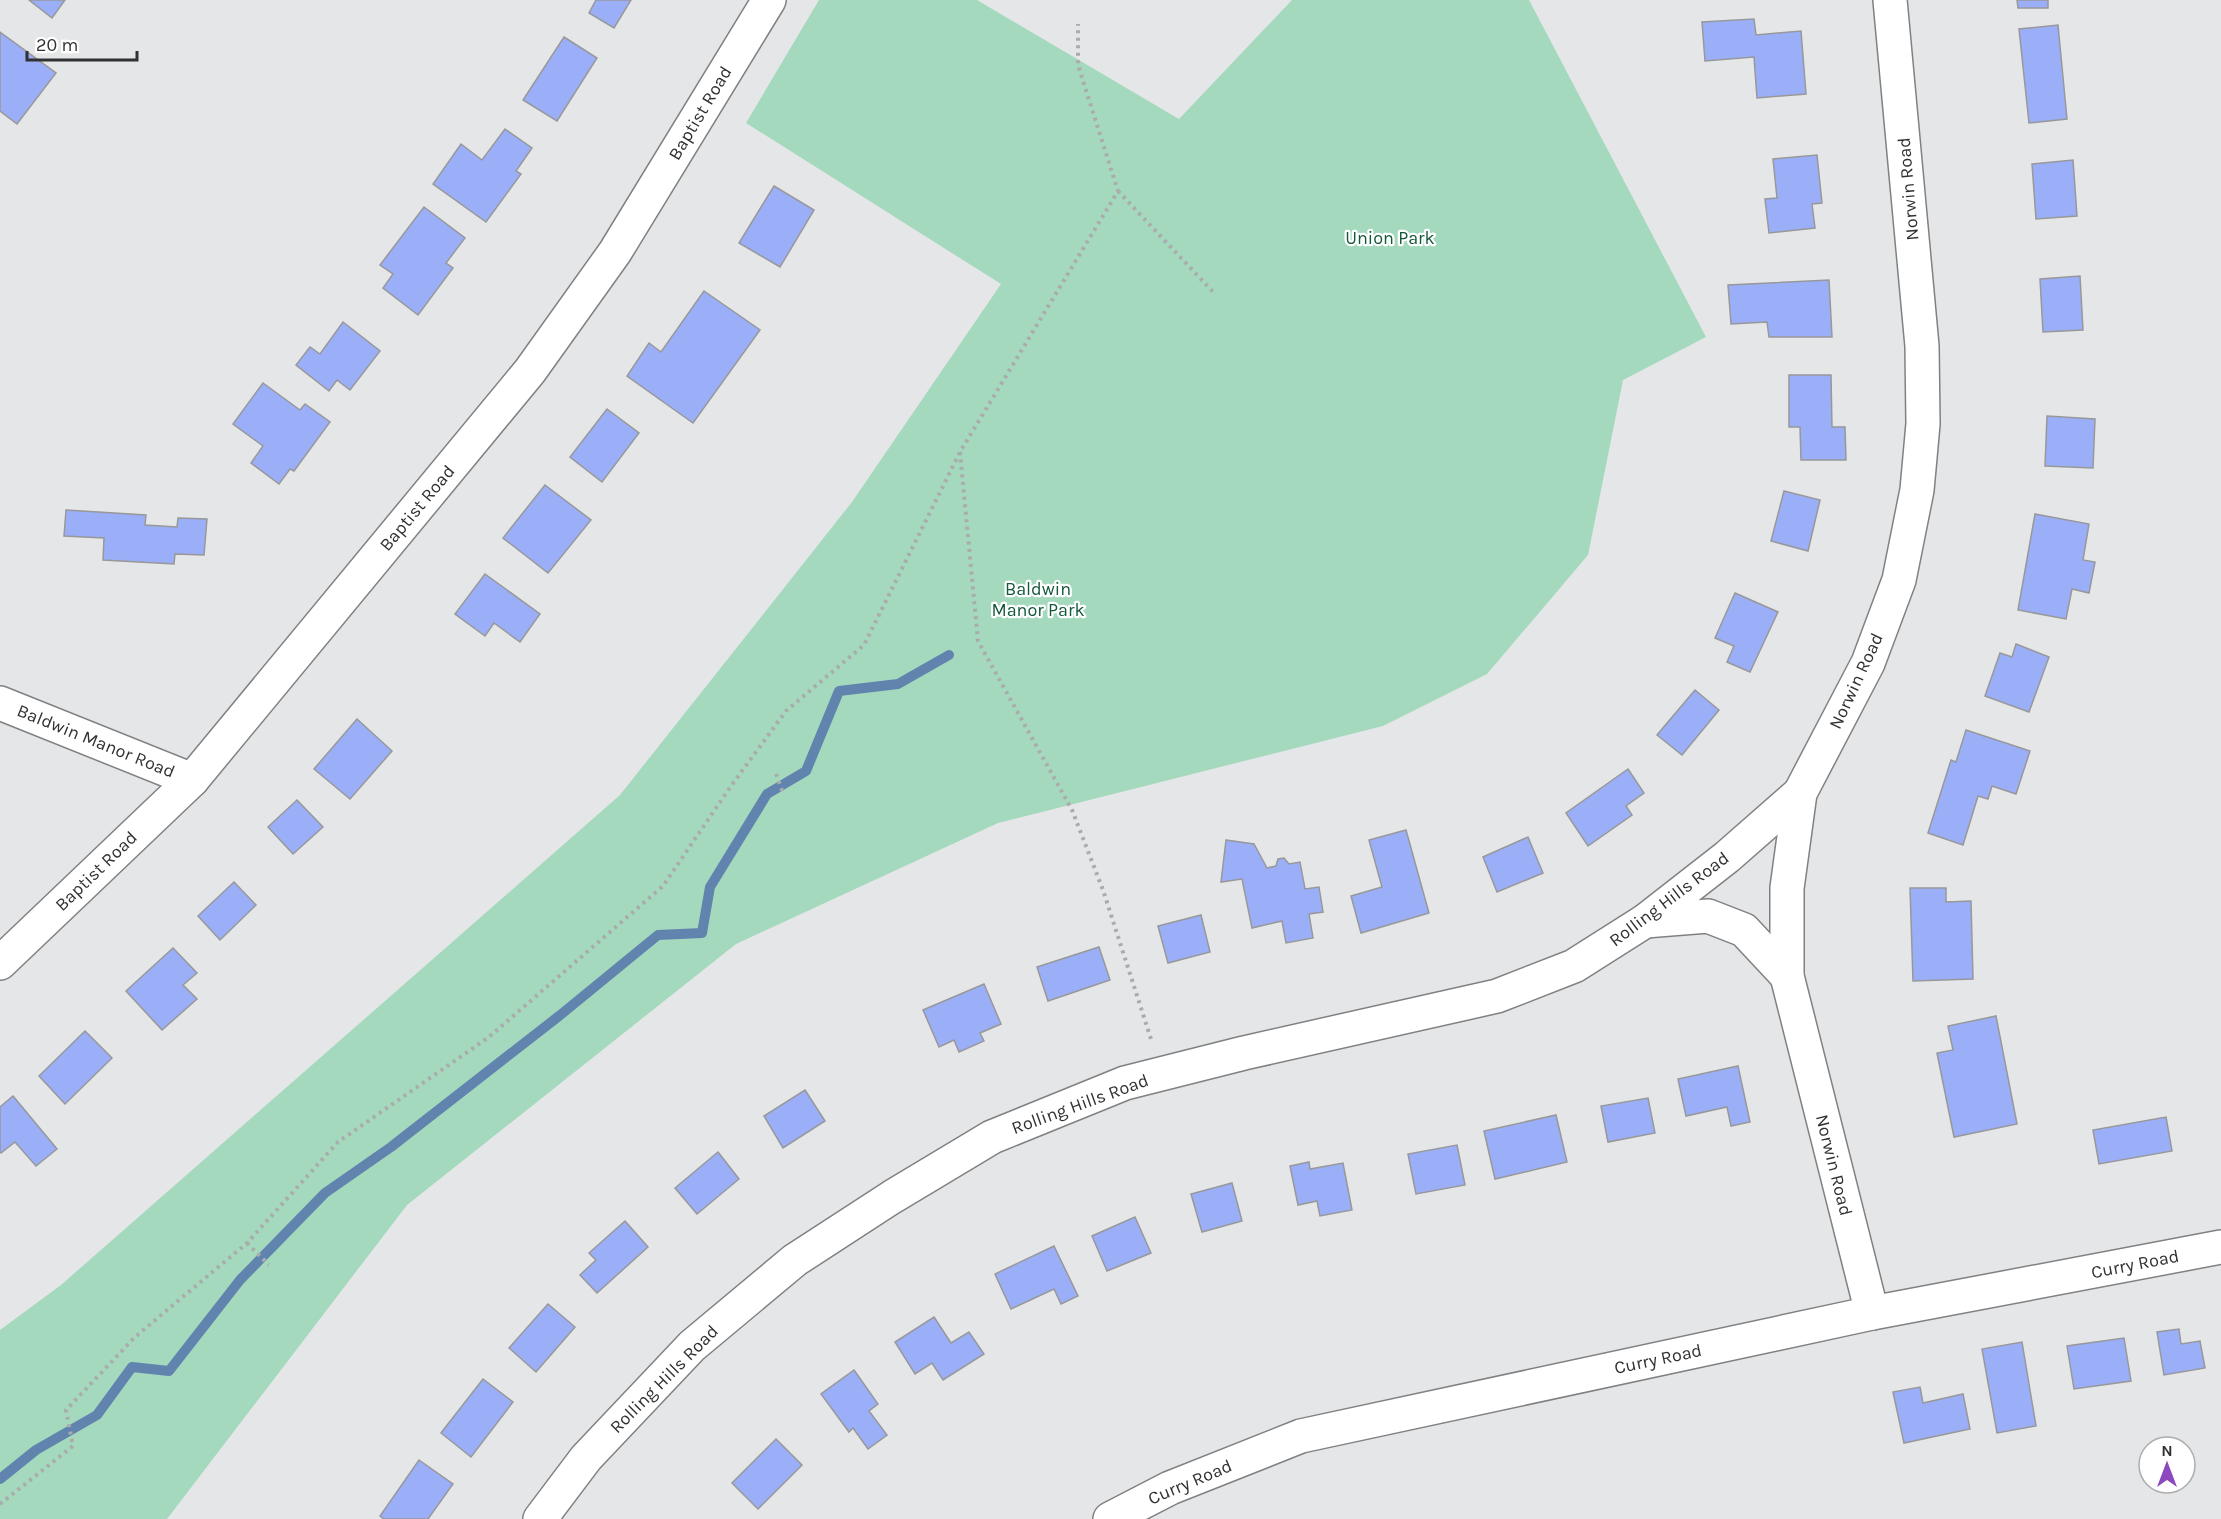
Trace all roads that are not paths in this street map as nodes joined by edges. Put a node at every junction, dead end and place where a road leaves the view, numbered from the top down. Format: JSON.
{"nodes":[{"id":1,"x":769,"y":0,"type":"edge"},
{"id":2,"x":1890,"y":0,"type":"edge"},
{"id":3,"x":0,"y":703,"type":"edge"},
{"id":4,"x":192,"y":780,"type":"junction"},
{"id":5,"x":1800,"y":793,"type":"junction"},
{"id":6,"x":1645,"y":921,"type":"junction"},
{"id":7,"x":0,"y":963,"type":"edge"},
{"id":8,"x":1787,"y":976,"type":"junction"},
{"id":9,"x":2221,"y":1247,"type":"edge"},
{"id":10,"x":1872,"y":1313,"type":"junction"},
{"id":11,"x":540,"y":1519,"type":"edge"},
{"id":12,"x":1110,"y":1519,"type":"edge"}],
"edges":[{"from":1,"to":4,"type":"street","name":"Baptist Road"},
{"from":2,"to":5,"type":"street","name":"Norwin Road"},
{"from":3,"to":4,"type":"street","name":"Baldwin Manor Road"},
{"from":4,"to":7,"type":"street","name":"Baptist Road"},
{"from":5,"to":6,"type":"street","name":"Rolling Hills Road"},
{"from":5,"to":8,"type":"street","name":"Norwin Road"},
{"from":6,"to":8,"type":"street"},
{"from":6,"to":11,"type":"street","name":"Rolling Hills Road"},
{"from":8,"to":10,"type":"street","name":"Norwin Road"},
{"from":9,"to":10,"type":"street","name":"Curry Road"},
{"from":10,"to":12,"type":"street","name":"Curry Road"}]}
